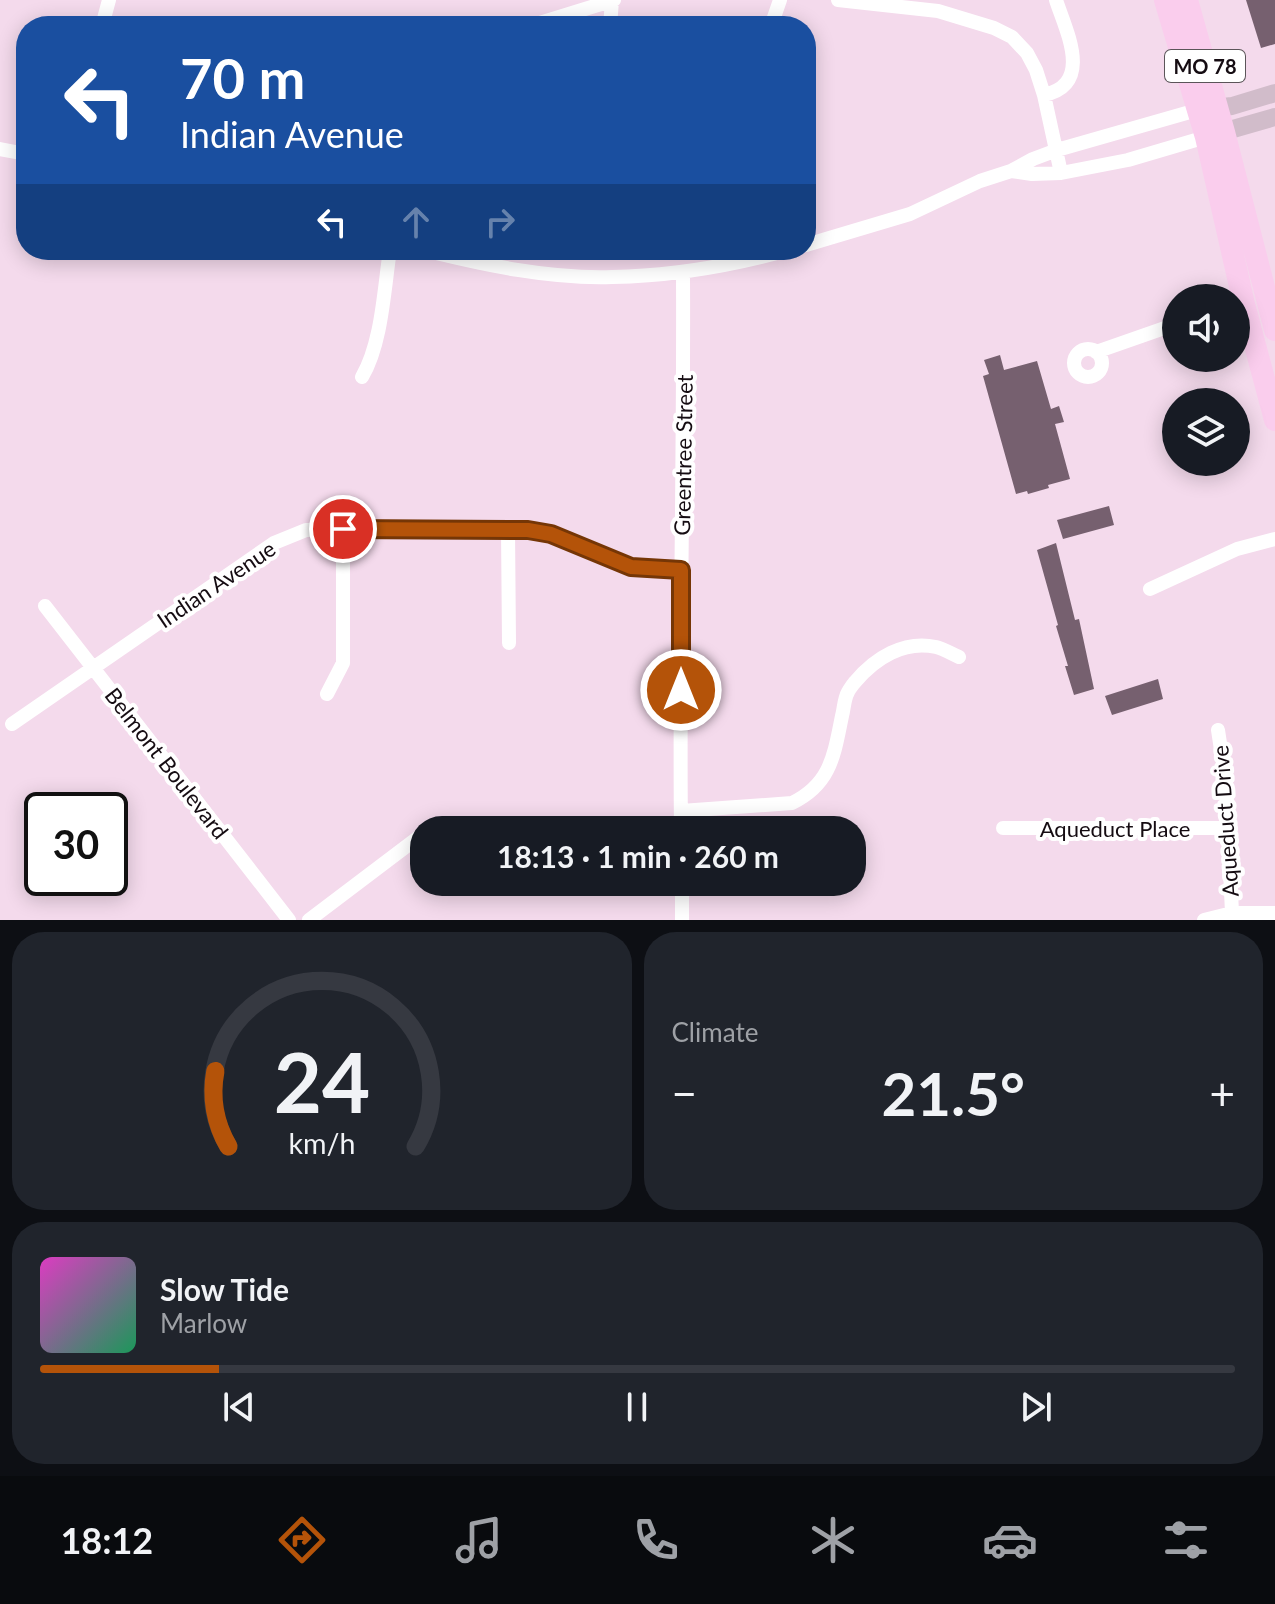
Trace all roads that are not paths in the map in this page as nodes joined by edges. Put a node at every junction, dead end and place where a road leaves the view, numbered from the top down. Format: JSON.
{"nodes":[{"id":1,"x":838,"y":0,"type":"edge"},
{"id":2,"x":1056,"y":0,"type":"edge"},
{"id":3,"x":1165,"y":0,"type":"edge"},
{"id":4,"x":1187,"y":0,"type":"edge"},
{"id":5,"x":613,"y":1,"type":"edge"},
{"id":6,"x":939,"y":5,"type":"edge"},
{"id":7,"x":563,"y":16,"type":"edge"},
{"id":8,"x":1275,"y":93,"type":"edge"},
{"id":9,"x":1044,"y":95,"type":"junction"},
{"id":10,"x":1207,"y":108,"type":"junction"},
{"id":11,"x":1275,"y":117,"type":"edge"},
{"id":12,"x":1215,"y":135,"type":"junction"},
{"id":13,"x":1057,"y":150,"type":"junction"},
{"id":14,"x":1011,"y":171,"type":"junction"},
{"id":15,"x":1061,"y":173,"type":"junction"},
{"id":16,"x":816,"y":242,"type":"edge"},
{"id":17,"x":389,"y":260,"type":"edge"},
{"id":18,"x":464,"y":260,"type":"edge"},
{"id":19,"x":750,"y":260,"type":"edge"},
{"id":20,"x":683,"y":273,"type":"junction"},
{"id":21,"x":1237,"y":284,"type":"edge"},
{"id":22,"x":1162,"y":329,"type":"edge"},
{"id":23,"x":1275,"y":330,"type":"edge"},
{"id":24,"x":1250,"y":339,"type":"edge"},
{"id":25,"x":1096,"y":352,"type":"dead end"},
{"id":26,"x":362,"y":377,"type":"dead end"},
{"id":27,"x":1275,"y":420,"type":"edge"},
{"id":28,"x":343,"y":529,"type":"junction"},
{"id":29,"x":508,"y":529,"type":"junction"},
{"id":30,"x":1275,"y":539,"type":"edge"},
{"id":31,"x":681,"y":570,"type":"junction"},
{"id":32,"x":1150,"y":589,"type":"dead end"},
{"id":33,"x":45,"y":606,"type":"dead end"},
{"id":34,"x":509,"y":643,"type":"dead end"},
{"id":35,"x":959,"y":657,"type":"dead end"},
{"id":36,"x":93,"y":668,"type":"junction"},
{"id":37,"x":327,"y":694,"type":"dead end"},
{"id":38,"x":12,"y":724,"type":"dead end"},
{"id":39,"x":1218,"y":730,"type":"dead end"},
{"id":40,"x":681,"y":811,"type":"junction"},
{"id":41,"x":681,"y":816,"type":"edge"},
{"id":42,"x":1003,"y":828,"type":"dead end"},
{"id":43,"x":1227,"y":828,"type":"junction"},
{"id":44,"x":410,"y":844,"type":"edge"},
{"id":45,"x":682,"y":896,"type":"edge"},
{"id":46,"x":1232,"y":913,"type":"junction"},
{"id":47,"x":1275,"y":913,"type":"edge"},
{"id":48,"x":289,"y":920,"type":"edge"},
{"id":49,"x":309,"y":920,"type":"edge"},
{"id":50,"x":682,"y":920,"type":"edge"},
{"id":51,"x":1204,"y":920,"type":"edge"}],
"edges":[{"from":1,"to":6,"type":"street"},
{"from":2,"to":9,"type":"street"},
{"from":3,"to":10,"type":"main road","number":"MO 78"},
{"from":4,"to":10,"type":"main road","number":"MO 78"},
{"from":5,"to":7,"type":"street"},
{"from":6,"to":9,"type":"street"},
{"from":8,"to":10,"type":"street"},
{"from":9,"to":13,"type":"street"},
{"from":10,"to":12,"type":"main road","number":"MO 78"},
{"from":10,"to":13,"type":"street"},
{"from":11,"to":12,"type":"street"},
{"from":12,"to":15,"type":"street"},
{"from":12,"to":21,"type":"main road","number":"MO 78"},
{"from":12,"to":23,"type":"main road","number":"MO 78"},
{"from":13,"to":14,"type":"street"},
{"from":13,"to":15,"type":"street"},
{"from":14,"to":15,"type":"street"},
{"from":14,"to":16,"type":"street"},
{"from":17,"to":26,"type":"street"},
{"from":18,"to":20,"type":"street"},
{"from":19,"to":20,"type":"street"},
{"from":20,"to":31,"type":"street","name":"Greentree Street"},
{"from":22,"to":25,"type":"street"},
{"from":24,"to":27,"type":"main road","number":"MO 78"},
{"from":28,"to":29,"type":"street","name":"Indian Avenue"},
{"from":28,"to":36,"type":"street","name":"Indian Avenue"},
{"from":28,"to":37,"type":"street"},
{"from":29,"to":31,"type":"street","name":"Indian Avenue"},
{"from":29,"to":34,"type":"street"},
{"from":30,"to":32,"type":"street"},
{"from":31,"to":40,"type":"street","name":"Greentree Street"},
{"from":33,"to":36,"type":"street","name":"Belmont Boulevard"},
{"from":35,"to":40,"type":"street"},
{"from":36,"to":38,"type":"street","name":"Indian Avenue"},
{"from":36,"to":48,"type":"street","name":"Belmont Boulevard"},
{"from":39,"to":43,"type":"street","name":"Aqueduct Drive"},
{"from":40,"to":41,"type":"street","name":"Greentree Street"},
{"from":42,"to":43,"type":"street","name":"Aqueduct Place"},
{"from":43,"to":46,"type":"street","name":"Aqueduct Drive"},
{"from":44,"to":49,"type":"street"},
{"from":45,"to":50,"type":"street"},
{"from":46,"to":47,"type":"street"},
{"from":46,"to":51,"type":"street"}]}
